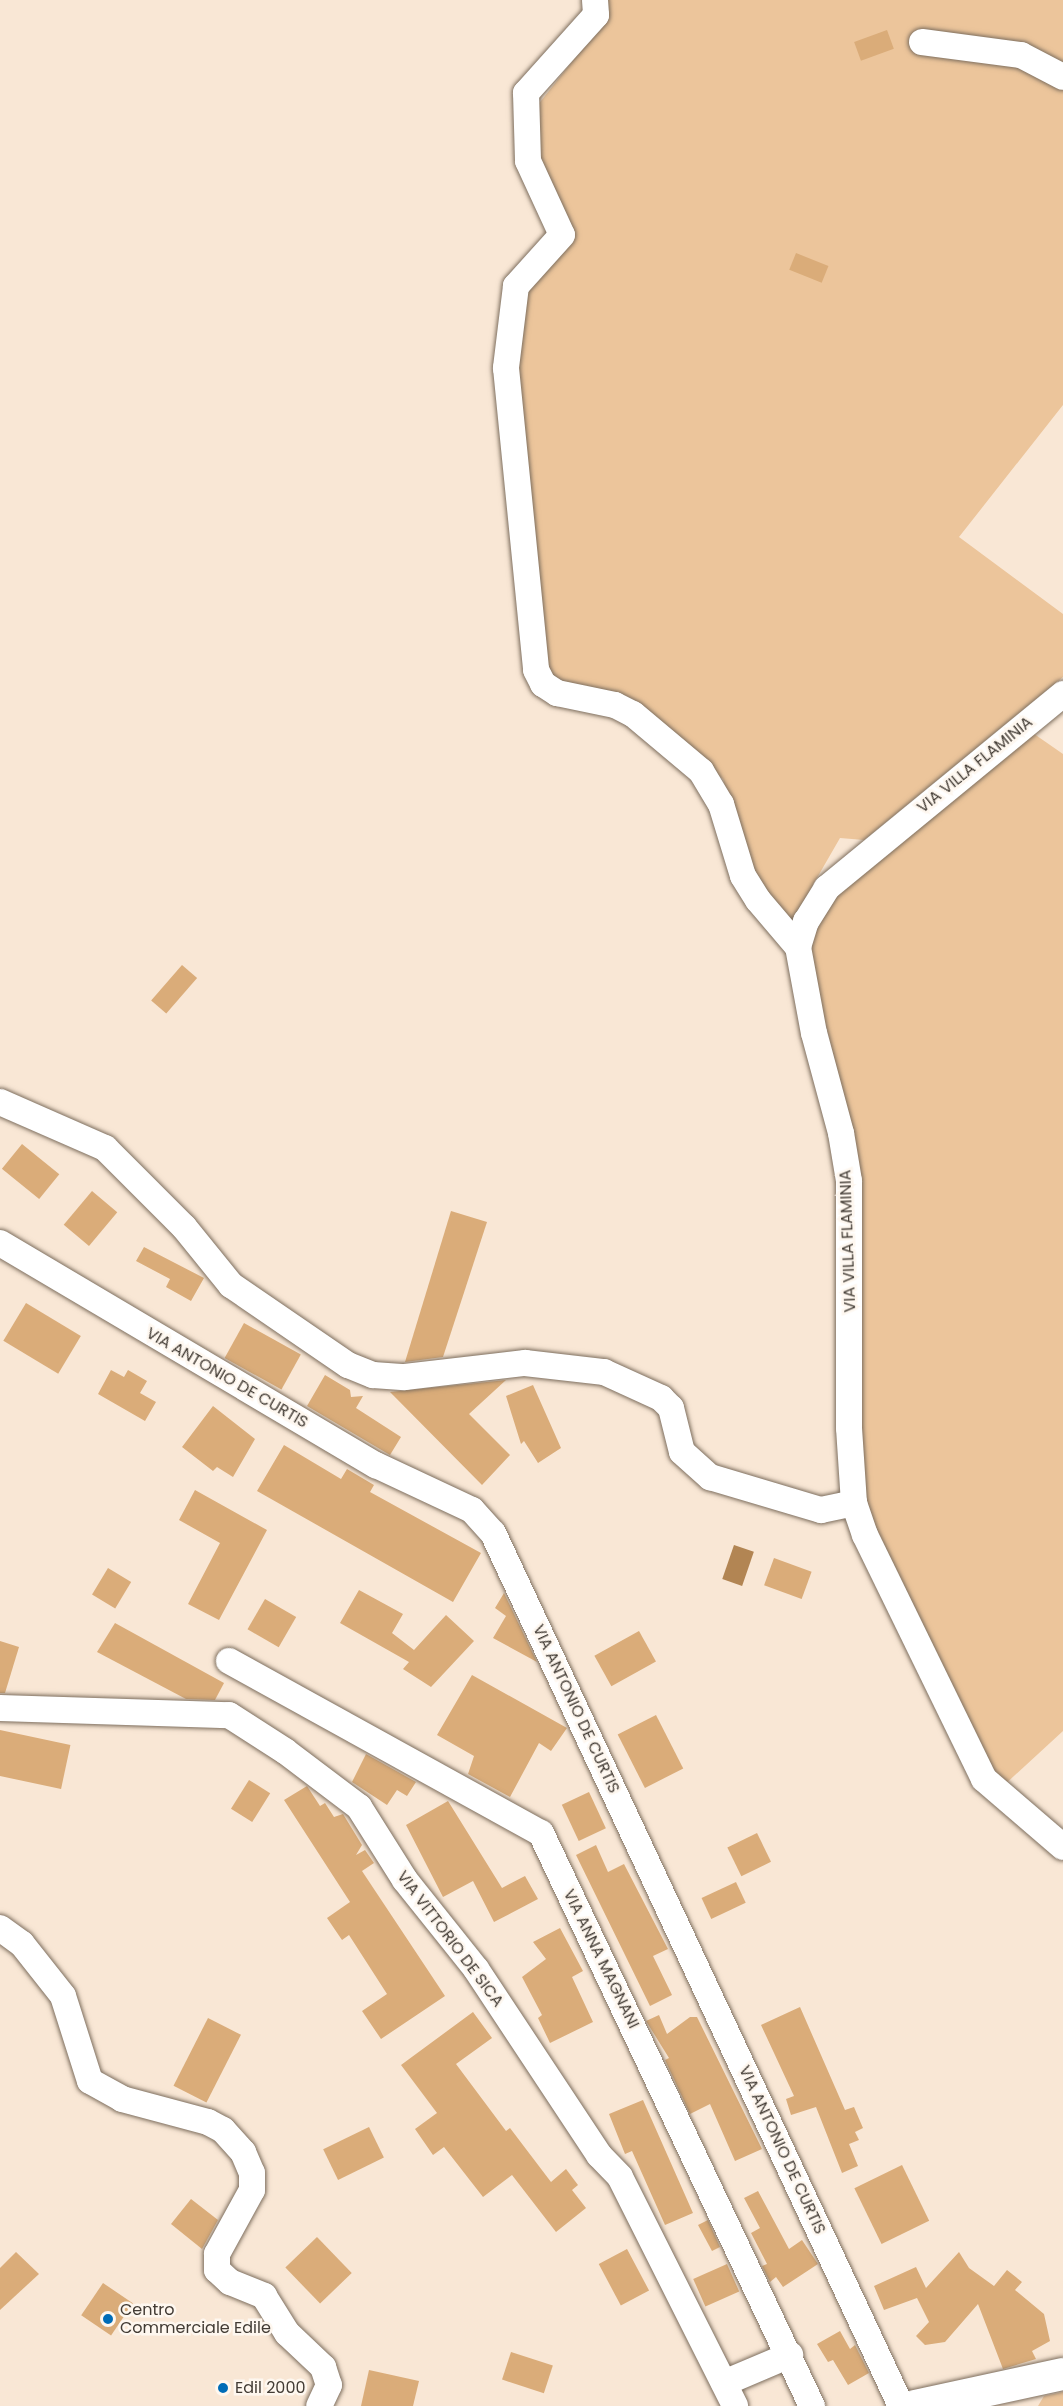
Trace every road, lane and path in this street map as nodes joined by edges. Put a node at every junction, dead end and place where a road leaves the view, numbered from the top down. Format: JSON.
{"nodes":[{"id":1,"x":595,"y":0,"type":"edge"},
{"id":2,"x":922,"y":42,"type":"dead end"},
{"id":3,"x":1063,"y":77,"type":"edge"},
{"id":4,"x":1063,"y":694,"type":"edge"},
{"id":5,"x":798,"y":946,"type":"junction"},
{"id":6,"x":0,"y":1102,"type":"edge"},
{"id":7,"x":0,"y":1243,"type":"edge"},
{"id":8,"x":854,"y":1503,"type":"junction"},
{"id":9,"x":230,"y":1661,"type":"dead end"},
{"id":10,"x":0,"y":1708,"type":"edge"},
{"id":11,"x":1063,"y":1847,"type":"edge"},
{"id":12,"x":0,"y":1928,"type":"edge"},
{"id":13,"x":790,"y":2355,"type":"junction"},
{"id":14,"x":1063,"y":2373,"type":"edge"},
{"id":15,"x":724,"y":2383,"type":"junction"},
{"id":16,"x":319,"y":2406,"type":"edge"},
{"id":17,"x":735,"y":2406,"type":"edge"},
{"id":18,"x":812,"y":2406,"type":"edge"},
{"id":19,"x":901,"y":2406,"type":"edge"},
{"id":20,"x":915,"y":2406,"type":"edge"}],
"edges":[{"from":1,"to":5,"type":"street"},
{"from":2,"to":3,"type":"street"},
{"from":4,"to":5,"type":"street","name":"VIA VILLA FLAMINIA"},
{"from":5,"to":8,"type":"street","name":"VIA VILLA FLAMINIA"},
{"from":6,"to":8,"type":"street"},
{"from":7,"to":19,"type":"street","name":"VIA ANTONIO DE CURTIS"},
{"from":8,"to":11,"type":"street","name":"VIA VILLA FLAMINIA"},
{"from":9,"to":13,"type":"street","name":"VIA ANNA MAGNANI"},
{"from":10,"to":15,"type":"street","name":"VIA VITTORIO DE SICA"},
{"from":12,"to":16,"type":"street"},
{"from":13,"to":15,"type":"street"},
{"from":13,"to":18,"type":"street","name":"VIA ANNA MAGNANI"},
{"from":14,"to":20,"type":"main road"},
{"from":15,"to":17,"type":"street","name":"VIA VITTORIO DE SICA"}]}
